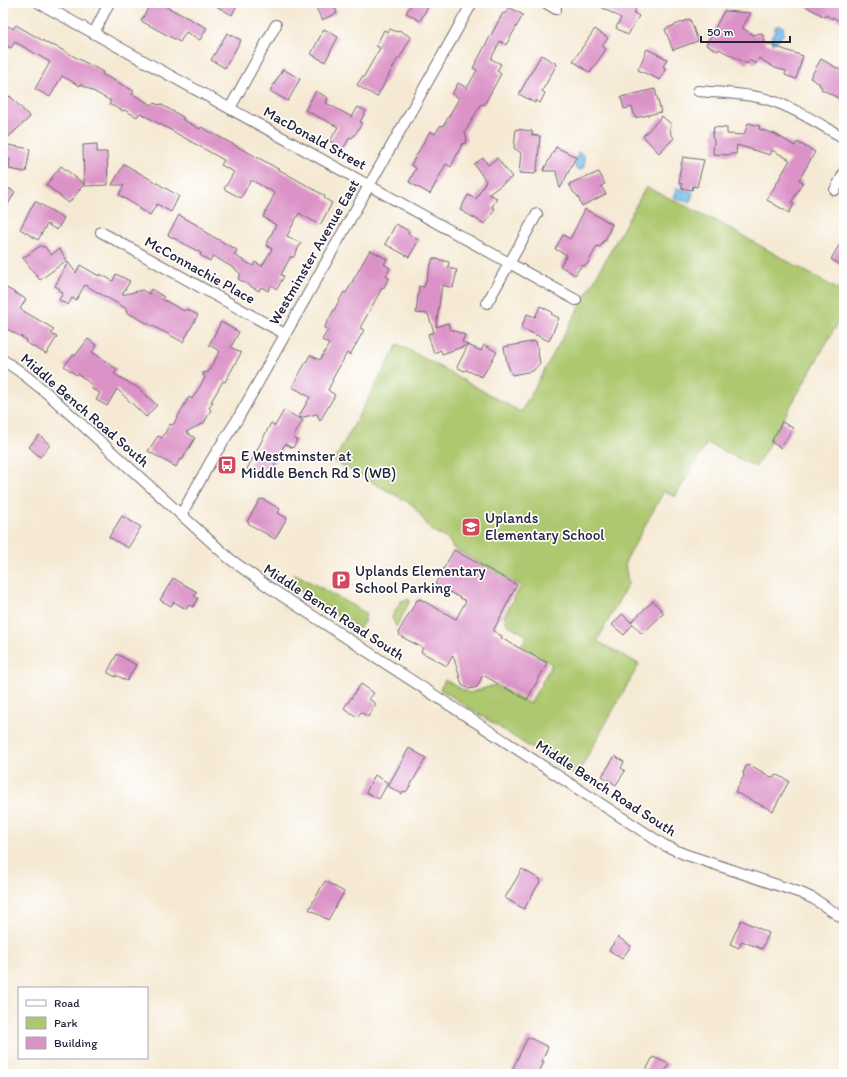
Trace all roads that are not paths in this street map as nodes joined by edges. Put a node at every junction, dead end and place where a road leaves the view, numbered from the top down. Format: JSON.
{"nodes":[{"id":1,"x":39,"y":3,"type":"edge"},
{"id":2,"x":109,"y":3,"type":"edge"},
{"id":3,"x":472,"y":3,"type":"edge"},
{"id":4,"x":546,"y":3,"type":"edge"},
{"id":5,"x":556,"y":9,"type":"dead end"},
{"id":6,"x":276,"y":25,"type":"dead end"},
{"id":7,"x":94,"y":33,"type":"junction"},
{"id":8,"x":698,"y":91,"type":"dead end"},
{"id":9,"x":230,"y":108,"type":"junction"},
{"id":10,"x":844,"y":138,"type":"edge"},
{"id":11,"x":844,"y":173,"type":"edge"},
{"id":12,"x":369,"y":186,"type":"junction"},
{"id":13,"x":835,"y":190,"type":"dead end"},
{"id":14,"x":537,"y":214,"type":"dead end"},
{"id":15,"x":101,"y":232,"type":"dead end"},
{"id":16,"x":509,"y":263,"type":"junction"},
{"id":17,"x":576,"y":300,"type":"dead end"},
{"id":18,"x":487,"y":303,"type":"dead end"},
{"id":19,"x":285,"y":334,"type":"junction"},
{"id":20,"x":3,"y":360,"type":"edge"},
{"id":21,"x":181,"y":515,"type":"junction"},
{"id":22,"x":844,"y":919,"type":"edge"}],
"edges":[{"from":1,"to":7,"type":"street","name":"MacDonald Street"},
{"from":2,"to":7,"type":"street"},
{"from":3,"to":12,"type":"street","name":"Westminster Avenue East"},
{"from":4,"to":5,"type":"street"},
{"from":6,"to":9,"type":"street"},
{"from":7,"to":9,"type":"street","name":"MacDonald Street"},
{"from":8,"to":10,"type":"street"},
{"from":9,"to":12,"type":"street","name":"MacDonald Street"},
{"from":11,"to":13,"type":"street"},
{"from":12,"to":16,"type":"street","name":"MacDonald Street"},
{"from":12,"to":19,"type":"street","name":"Westminster Avenue East"},
{"from":14,"to":16,"type":"street"},
{"from":15,"to":19,"type":"street","name":"McConnachie Place"},
{"from":16,"to":17,"type":"street","name":"MacDonald Street"},
{"from":16,"to":18,"type":"street"},
{"from":19,"to":21,"type":"street","name":"Westminster Avenue East"},
{"from":20,"to":21,"type":"street","name":"Middle Bench Road South"},
{"from":21,"to":22,"type":"street","name":"Middle Bench Road South"}]}
